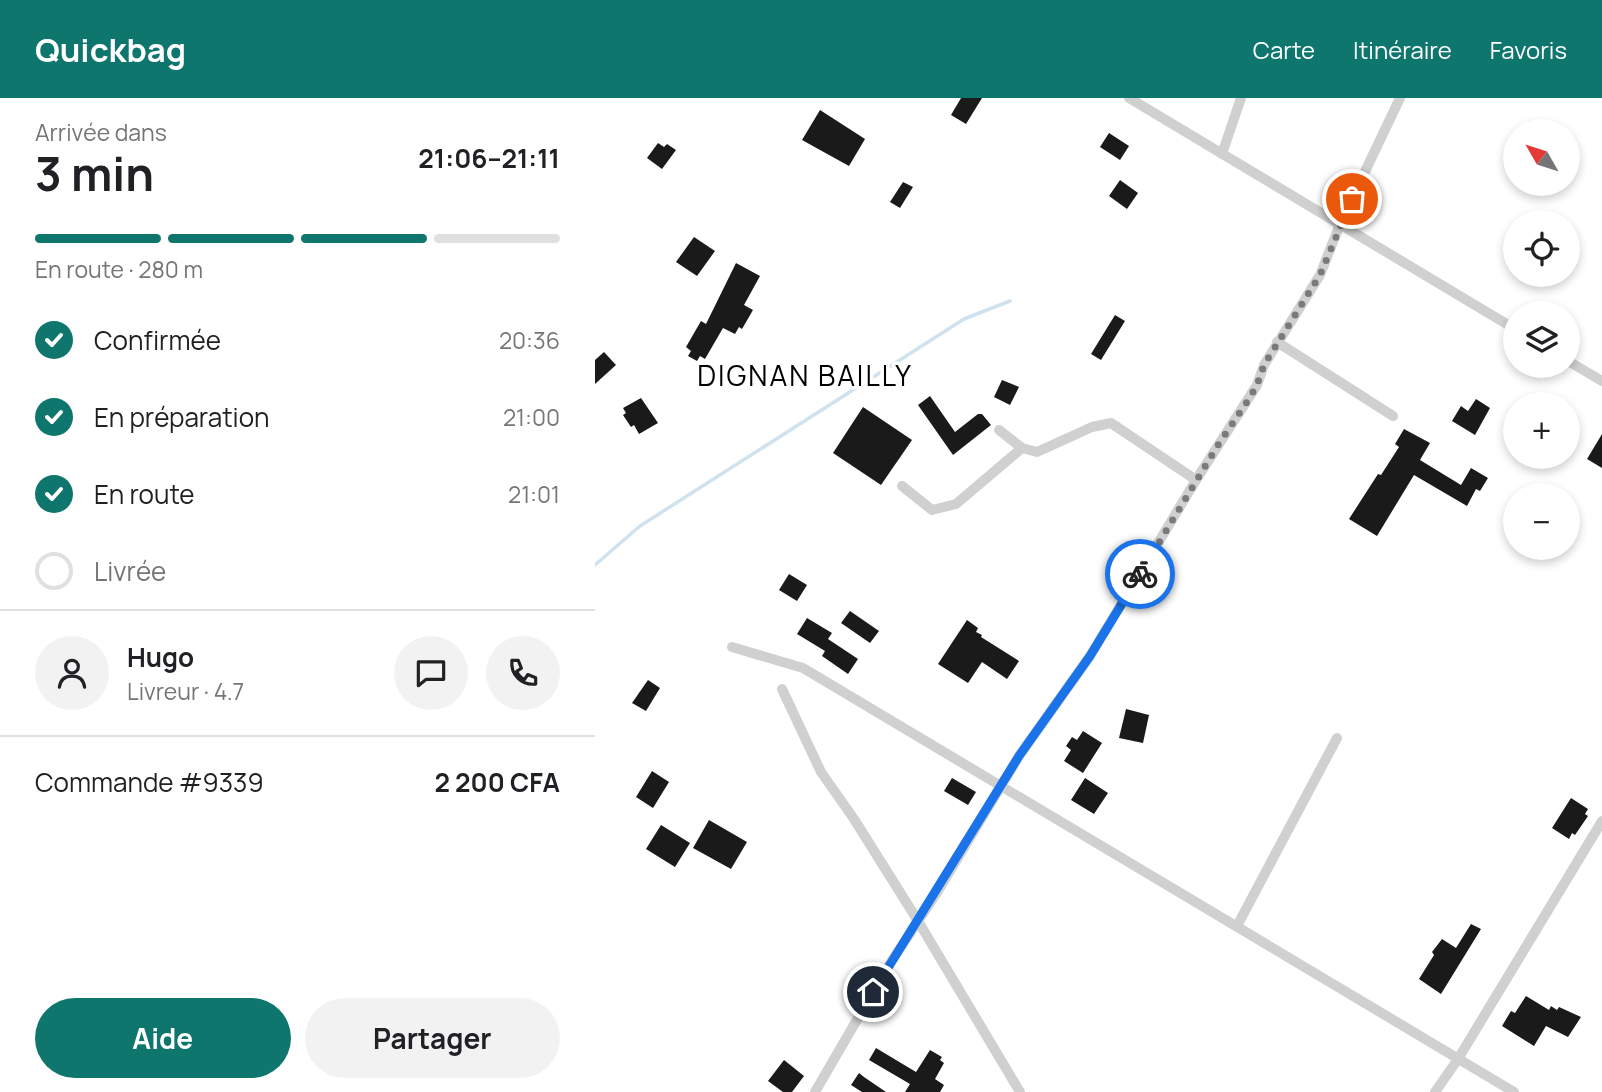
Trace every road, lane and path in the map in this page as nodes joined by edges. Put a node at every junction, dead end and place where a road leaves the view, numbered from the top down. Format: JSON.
{"nodes":[{"id":1,"x":1129,"y":98,"type":"edge"},
{"id":2,"x":1241,"y":98,"type":"edge"},
{"id":3,"x":1400,"y":98,"type":"edge"},
{"id":4,"x":1222,"y":154,"type":"junction"},
{"id":5,"x":1340,"y":224,"type":"junction"},
{"id":6,"x":1503,"y":323,"type":"edge"},
{"id":7,"x":1277,"y":342,"type":"junction"},
{"id":8,"x":1580,"y":368,"type":"edge"},
{"id":9,"x":1602,"y":381,"type":"edge"},
{"id":10,"x":1393,"y":416,"type":"dead end"},
{"id":11,"x":999,"y":430,"type":"dead end"},
{"id":12,"x":1022,"y":448,"type":"junction"},
{"id":13,"x":1196,"y":480,"type":"junction"},
{"id":14,"x":902,"y":486,"type":"dead end"},
{"id":15,"x":732,"y":647,"type":"dead end"},
{"id":16,"x":782,"y":689,"type":"dead end"},
{"id":17,"x":1337,"y":738,"type":"dead end"},
{"id":18,"x":1001,"y":786,"type":"junction"},
{"id":19,"x":1602,"y":821,"type":"edge"},
{"id":20,"x":918,"y":921,"type":"junction"},
{"id":21,"x":1237,"y":926,"type":"junction"},
{"id":22,"x":1458,"y":1059,"type":"junction"},
{"id":23,"x":815,"y":1092,"type":"edge"},
{"id":24,"x":1020,"y":1092,"type":"edge"},
{"id":25,"x":1435,"y":1092,"type":"edge"},
{"id":26,"x":1514,"y":1092,"type":"edge"}],
"edges":[{"from":1,"to":4,"type":"street"},
{"from":2,"to":4,"type":"street"},
{"from":3,"to":5,"type":"street"},
{"from":4,"to":5,"type":"street"},
{"from":5,"to":6,"type":"street"},
{"from":5,"to":7,"type":"street"},
{"from":7,"to":10,"type":"street"},
{"from":7,"to":13,"type":"street"},
{"from":8,"to":9,"type":"street"},
{"from":11,"to":12,"type":"street"},
{"from":12,"to":13,"type":"street"},
{"from":12,"to":14,"type":"street"},
{"from":13,"to":18,"type":"street"},
{"from":15,"to":18,"type":"street"},
{"from":16,"to":20,"type":"street"},
{"from":17,"to":21,"type":"street"},
{"from":18,"to":20,"type":"street"},
{"from":18,"to":21,"type":"street"},
{"from":19,"to":22,"type":"street"},
{"from":20,"to":23,"type":"street"},
{"from":20,"to":24,"type":"street"},
{"from":21,"to":22,"type":"street"},
{"from":22,"to":25,"type":"street"},
{"from":22,"to":26,"type":"street"}]}
